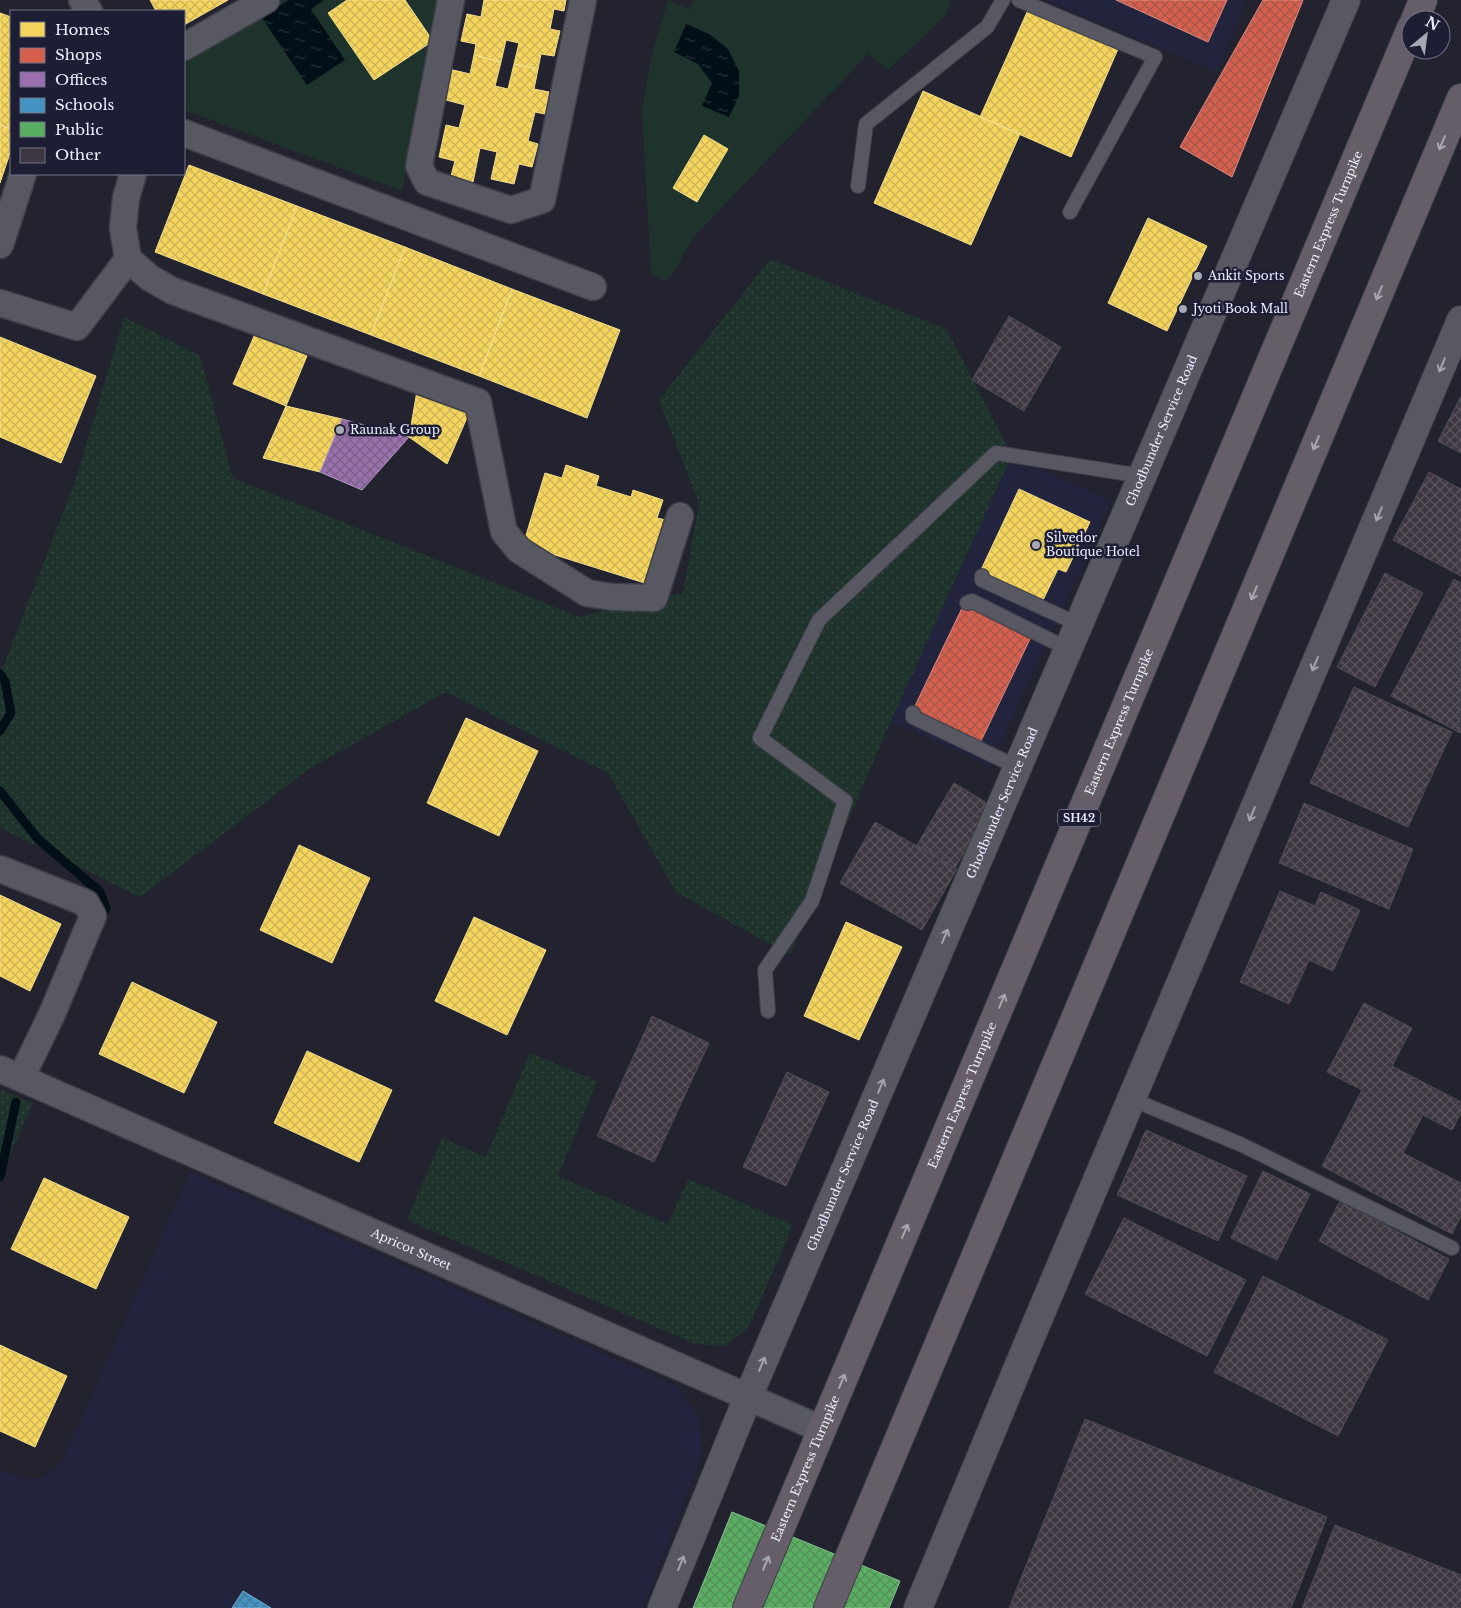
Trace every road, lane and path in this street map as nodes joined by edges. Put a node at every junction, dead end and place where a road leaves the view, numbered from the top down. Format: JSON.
{"nodes":[{"id":1,"x":266,"y":0,"type":"edge"},
{"id":2,"x":452,"y":0,"type":"edge"},
{"id":3,"x":583,"y":0,"type":"edge"},
{"id":4,"x":1003,"y":0,"type":"edge"},
{"id":5,"x":1018,"y":0,"type":"edge"},
{"id":6,"x":1346,"y":0,"type":"edge"},
{"id":7,"x":185,"y":46,"type":"edge"},
{"id":8,"x":1401,"y":52,"type":"edge"},
{"id":9,"x":1461,"y":98,"type":"edge"},
{"id":10,"x":185,"y":132,"type":"edge"},
{"id":11,"x":23,"y":175,"type":"edge"},
{"id":12,"x":133,"y":175,"type":"edge"},
{"id":13,"x":858,"y":186,"type":"dead end"},
{"id":14,"x":1070,"y":212,"type":"dead end"},
{"id":15,"x":0,"y":245,"type":"edge"},
{"id":16,"x":128,"y":259,"type":"junction"},
{"id":17,"x":593,"y":287,"type":"dead end"},
{"id":18,"x":0,"y":303,"type":"edge"},
{"id":19,"x":1461,"y":320,"type":"edge"},
{"id":20,"x":1142,"y":476,"type":"junction"},
{"id":21,"x":680,"y":516,"type":"dead end"},
{"id":22,"x":982,"y":576,"type":"dead end"},
{"id":23,"x":967,"y":602,"type":"dead end"},
{"id":24,"x":1073,"y":636,"type":"junction"},
{"id":25,"x":913,"y":713,"type":"dead end"},
{"id":26,"x":1017,"y":767,"type":"junction"},
{"id":27,"x":0,"y":869,"type":"edge"},
{"id":28,"x":768,"y":1011,"type":"dead end"},
{"id":29,"x":11,"y":1073,"type":"edge"},
{"id":30,"x":1131,"y":1099,"type":"junction"},
{"id":31,"x":1452,"y":1248,"type":"dead end"},
{"id":32,"x":748,"y":1397,"type":"junction"},
{"id":33,"x":822,"y":1429,"type":"junction"},
{"id":34,"x":662,"y":1608,"type":"edge"},
{"id":35,"x":747,"y":1608,"type":"edge"},
{"id":36,"x":828,"y":1608,"type":"edge"},
{"id":37,"x":918,"y":1608,"type":"edge"}],
"edges":[{"from":1,"to":7,"type":"street"},
{"from":2,"to":3,"type":"street"},
{"from":4,"to":13,"type":"lane"},
{"from":5,"to":14,"type":"lane"},
{"from":6,"to":20,"type":"street","name":"Ghodbunder Service Road"},
{"from":33,"to":8,"type":"main road","name":"Eastern Express Turnpike","number":"SH42","one_way":true},
{"from":9,"to":36,"type":"main road","one_way":true},
{"from":10,"to":17,"type":"street"},
{"from":11,"to":15,"type":"street"},
{"from":12,"to":16,"type":"street"},
{"from":16,"to":18,"type":"street"},
{"from":16,"to":21,"type":"street"},
{"from":19,"to":30,"type":"street","one_way":true},
{"from":20,"to":24,"type":"street","name":"Ghodbunder Service Road"},
{"from":20,"to":28,"type":"lane"},
{"from":22,"to":24,"type":"lane"},
{"from":23,"to":24,"type":"lane"},
{"from":24,"to":26,"type":"street","name":"Ghodbunder Service Road"},
{"from":25,"to":26,"type":"lane"},
{"from":32,"to":26,"type":"street","name":"Ghodbunder Service Road","one_way":true},
{"from":27,"to":29,"type":"street"},
{"from":29,"to":32,"type":"street","name":"Apricot Street"},
{"from":30,"to":31,"type":"lane"},
{"from":30,"to":37,"type":"street"},
{"from":32,"to":33,"type":"street","name":"Apricot Street"},
{"from":34,"to":32,"type":"street","name":"Ghodbunder Service Road","one_way":true},
{"from":35,"to":33,"type":"main road","name":"Eastern Express Turnpike","number":"SH42","one_way":true}]}
